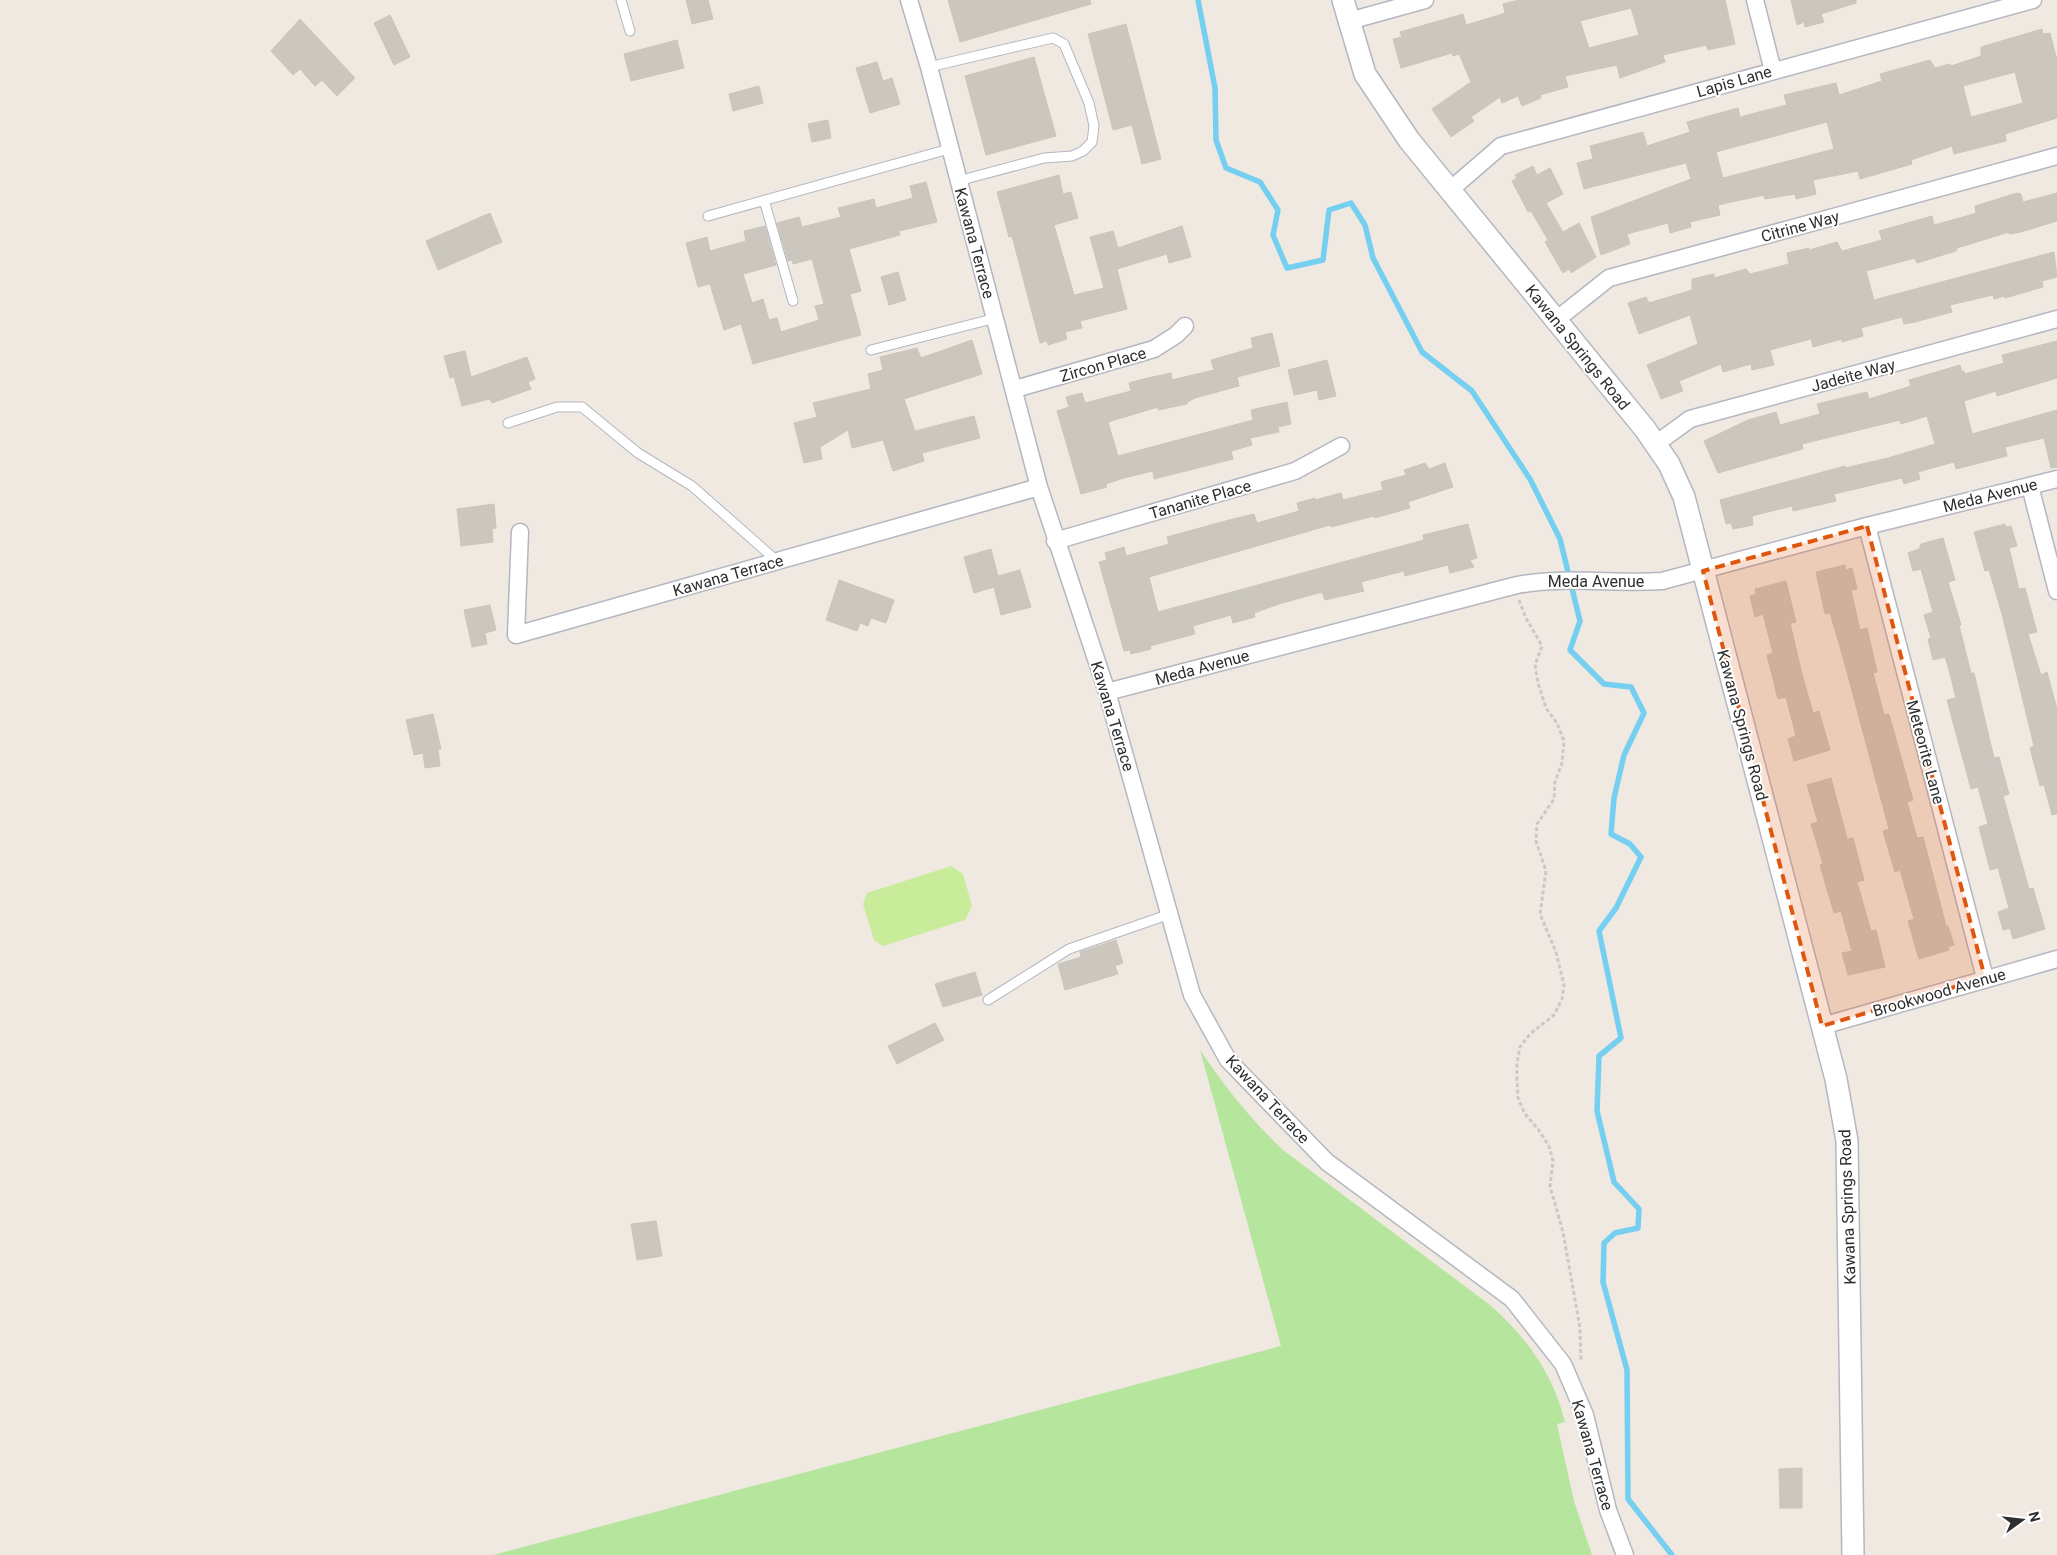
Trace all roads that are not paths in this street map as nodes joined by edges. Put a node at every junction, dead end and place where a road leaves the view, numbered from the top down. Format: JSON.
{"nodes":[{"id":1,"x":621,"y":0,"type":"edge"},
{"id":2,"x":909,"y":0,"type":"edge"},
{"id":3,"x":1343,"y":0,"type":"edge"},
{"id":4,"x":1425,"y":0,"type":"edge"},
{"id":5,"x":1755,"y":0,"type":"edge"},
{"id":6,"x":2033,"y":0,"type":"edge"},
{"id":7,"x":1349,"y":21,"type":"junction"},
{"id":8,"x":630,"y":31,"type":"dead end"},
{"id":9,"x":929,"y":68,"type":"junction"},
{"id":10,"x":1773,"y":71,"type":"junction"},
{"id":11,"x":949,"y":149,"type":"junction"},
{"id":12,"x":2057,"y":156,"type":"edge"},
{"id":13,"x":958,"y":181,"type":"junction"},
{"id":14,"x":1450,"y":190,"type":"junction"},
{"id":15,"x":764,"y":200,"type":"junction"},
{"id":16,"x":708,"y":216,"type":"dead end"},
{"id":17,"x":793,"y":301,"type":"dead end"},
{"id":18,"x":996,"y":318,"type":"junction"},
{"id":19,"x":2057,"y":319,"type":"edge"},
{"id":20,"x":1556,"y":320,"type":"junction"},
{"id":21,"x":1185,"y":326,"type":"dead end"},
{"id":22,"x":871,"y":350,"type":"dead end"},
{"id":23,"x":1015,"y":389,"type":"junction"},
{"id":24,"x":508,"y":423,"type":"dead end"},
{"id":25,"x":1656,"y":444,"type":"junction"},
{"id":26,"x":1341,"y":446,"type":"dead end"},
{"id":27,"x":2057,"y":479,"type":"edge"},
{"id":28,"x":2030,"y":486,"type":"junction"},
{"id":29,"x":1039,"y":487,"type":"junction"},
{"id":30,"x":1867,"y":526,"type":"junction"},
{"id":31,"x":520,"y":532,"type":"dead end"},
{"id":32,"x":1055,"y":541,"type":"junction"},
{"id":33,"x":777,"y":561,"type":"junction"},
{"id":34,"x":1704,"y":571,"type":"junction"},
{"id":35,"x":2057,"y":591,"type":"edge"},
{"id":36,"x":1107,"y":692,"type":"junction"},
{"id":37,"x":1170,"y":914,"type":"junction"},
{"id":38,"x":2057,"y":959,"type":"edge"},
{"id":39,"x":1986,"y":978,"type":"junction"},
{"id":40,"x":988,"y":1000,"type":"dead end"},
{"id":41,"x":1822,"y":1026,"type":"junction"},
{"id":42,"x":1625,"y":1555,"type":"edge"},
{"id":43,"x":1853,"y":1555,"type":"edge"}],
"edges":[{"from":1,"to":8,"type":"lane"},
{"from":2,"to":9,"type":"street","name":"Kawana Terrace"},
{"from":3,"to":7,"type":"street","name":"Kawana Springs Road"},
{"from":4,"to":7,"type":"street"},
{"from":5,"to":10,"type":"street"},
{"from":6,"to":10,"type":"street","name":"Lapis Lane"},
{"from":7,"to":14,"type":"street","name":"Kawana Springs Road"},
{"from":9,"to":11,"type":"street","name":"Kawana Terrace"},
{"from":9,"to":13,"type":"lane"},
{"from":10,"to":14,"type":"street","name":"Lapis Lane"},
{"from":11,"to":13,"type":"street","name":"Kawana Terrace"},
{"from":11,"to":15,"type":"lane"},
{"from":12,"to":20,"type":"street","name":"Citrine Way"},
{"from":13,"to":18,"type":"street","name":"Kawana Terrace"},
{"from":14,"to":20,"type":"street","name":"Kawana Springs Road"},
{"from":15,"to":16,"type":"lane"},
{"from":15,"to":17,"type":"lane"},
{"from":18,"to":22,"type":"lane"},
{"from":18,"to":23,"type":"street","name":"Kawana Terrace"},
{"from":19,"to":25,"type":"street","name":"Jadeite Way"},
{"from":20,"to":25,"type":"street","name":"Kawana Springs Road"},
{"from":21,"to":23,"type":"street","name":"Zircon Place"},
{"from":23,"to":29,"type":"street","name":"Kawana Terrace"},
{"from":24,"to":33,"type":"lane"},
{"from":25,"to":34,"type":"street","name":"Kawana Springs Road"},
{"from":26,"to":32,"type":"street","name":"Tananite Place"},
{"from":27,"to":28,"type":"street","name":"Meda Avenue"},
{"from":28,"to":30,"type":"street","name":"Meda Avenue"},
{"from":28,"to":35,"type":"street"},
{"from":29,"to":32,"type":"street","name":"Kawana Terrace"},
{"from":29,"to":33,"type":"street","name":"Kawana Terrace"},
{"from":30,"to":34,"type":"street","name":"Meda Avenue"},
{"from":30,"to":39,"type":"street","name":"Meteorite Lane"},
{"from":31,"to":33,"type":"street","name":"Kawana Terrace"},
{"from":32,"to":36,"type":"street","name":"Kawana Terrace"},
{"from":34,"to":36,"type":"street","name":"Meda Avenue"},
{"from":34,"to":41,"type":"street","name":"Kawana Springs Road"},
{"from":36,"to":37,"type":"street","name":"Kawana Terrace"},
{"from":37,"to":40,"type":"lane"},
{"from":37,"to":42,"type":"street","name":"Kawana Terrace"},
{"from":38,"to":39,"type":"street","name":"Brookwood Avenue"},
{"from":39,"to":41,"type":"street","name":"Brookwood Avenue"},
{"from":41,"to":43,"type":"street","name":"Kawana Springs Road"}]}
